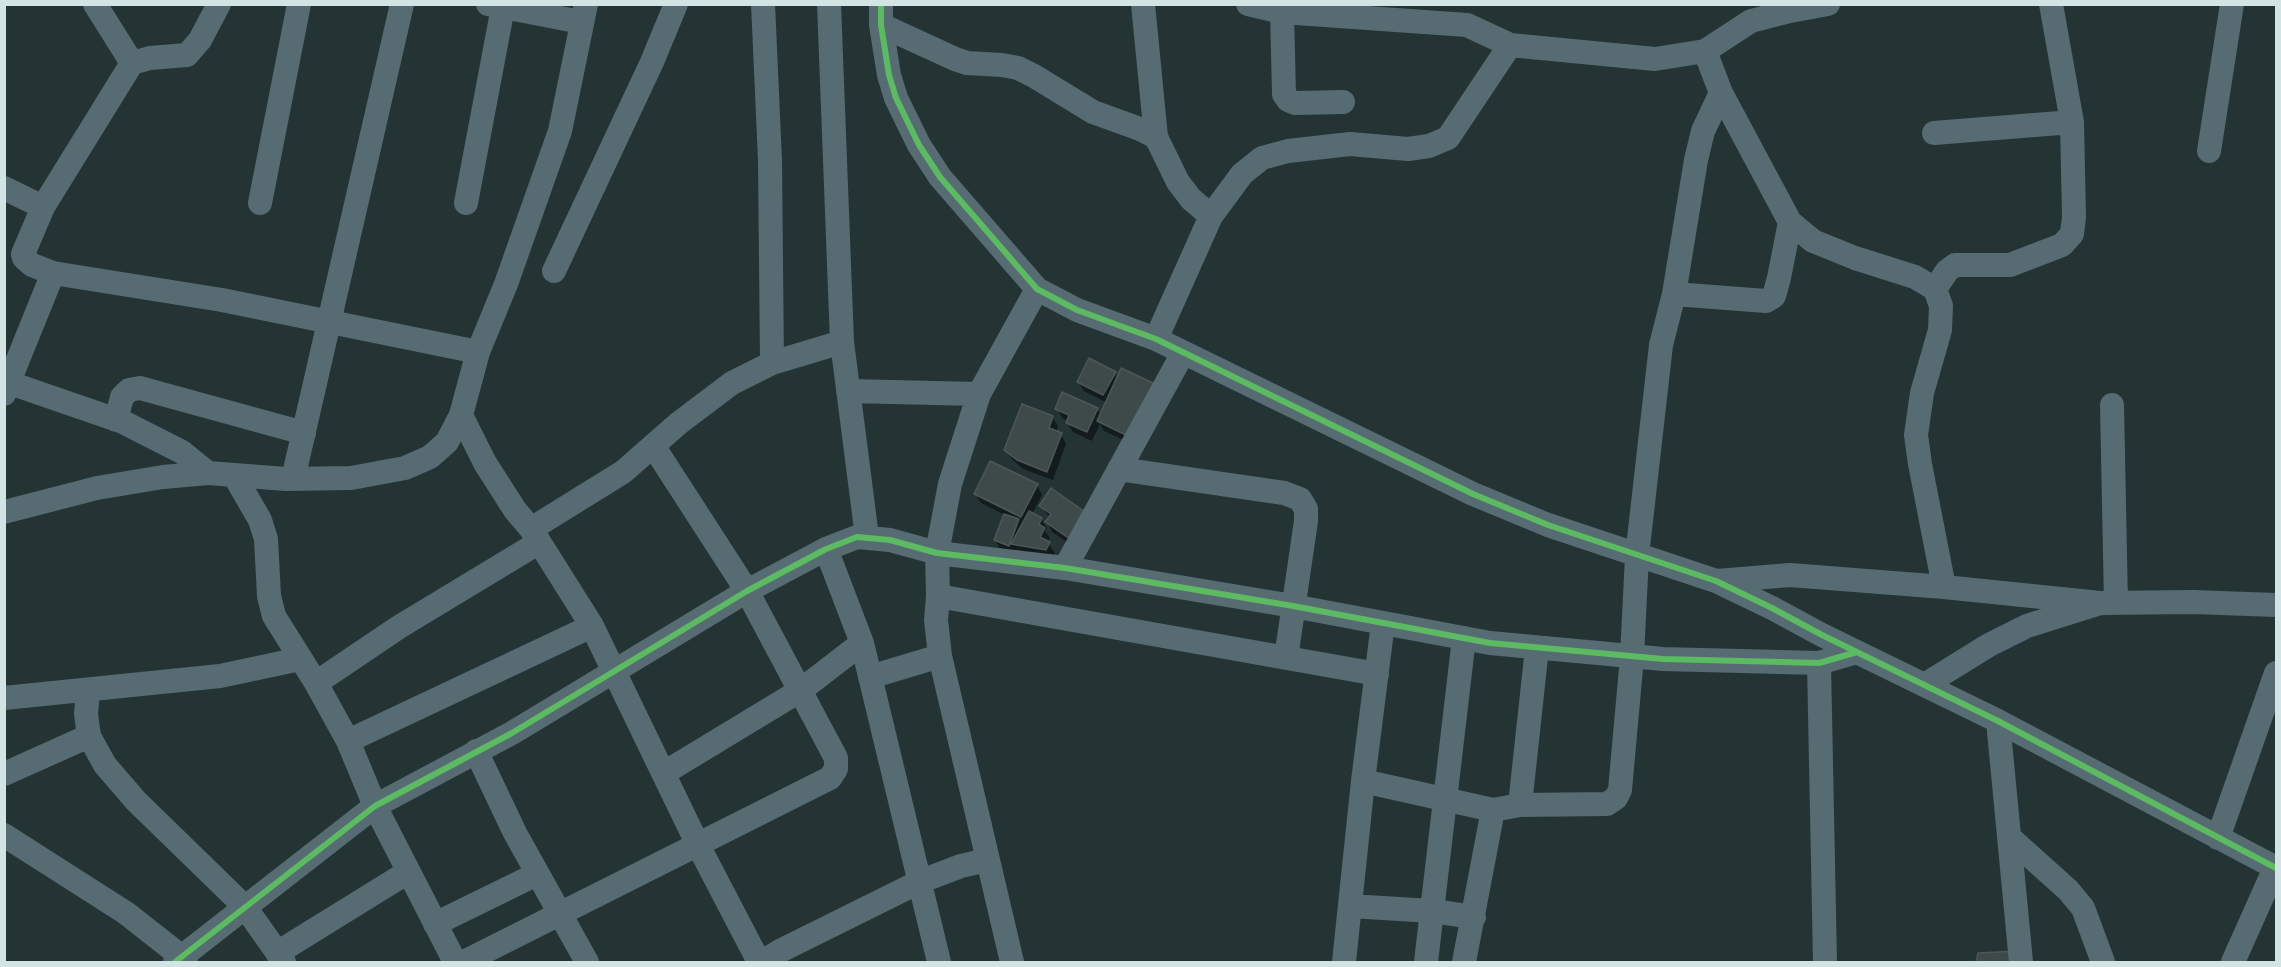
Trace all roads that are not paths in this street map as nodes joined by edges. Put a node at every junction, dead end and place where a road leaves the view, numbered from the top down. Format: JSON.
{"nodes":[{"id":1,"x":95,"y":4,"type":"edge"},
{"id":2,"x":219,"y":4,"type":"edge"},
{"id":3,"x":299,"y":4,"type":"edge"},
{"id":4,"x":402,"y":4,"type":"edge"},
{"id":5,"x":675,"y":4,"type":"edge"},
{"id":6,"x":763,"y":4,"type":"edge"},
{"id":7,"x":829,"y":4,"type":"edge"},
{"id":8,"x":1143,"y":4,"type":"edge"},
{"id":9,"x":1248,"y":4,"type":"edge"},
{"id":10,"x":1828,"y":4,"type":"edge"},
{"id":11,"x":2051,"y":4,"type":"edge"},
{"id":12,"x":2232,"y":4,"type":"edge"},
{"id":13,"x":495,"y":6,"type":"edge"},
{"id":14,"x":1789,"y":8,"type":"edge"},
{"id":15,"x":1282,"y":12,"type":"junction"},
{"id":16,"x":584,"y":13,"type":"edge"},
{"id":17,"x":881,"y":15,"type":"edge"},
{"id":18,"x":1467,"y":15,"type":"edge"},
{"id":19,"x":1510,"y":45,"type":"junction"},
{"id":20,"x":1705,"y":51,"type":"junction"},
{"id":21,"x":132,"y":63,"type":"junction"},
{"id":22,"x":1720,"y":93,"type":"junction"},
{"id":23,"x":1343,"y":102,"type":"dead end"},
{"id":24,"x":2072,"y":122,"type":"junction"},
{"id":25,"x":1934,"y":133,"type":"dead end"},
{"id":26,"x":1156,"y":137,"type":"junction"},
{"id":27,"x":2209,"y":151,"type":"dead end"},
{"id":28,"x":4,"y":188,"type":"edge"},
{"id":29,"x":260,"y":203,"type":"dead end"},
{"id":30,"x":466,"y":203,"type":"dead end"},
{"id":31,"x":43,"y":207,"type":"junction"},
{"id":32,"x":1211,"y":216,"type":"junction"},
{"id":33,"x":1790,"y":222,"type":"junction"},
{"id":34,"x":554,"y":271,"type":"dead end"},
{"id":35,"x":53,"y":273,"type":"junction"},
{"id":36,"x":1037,"y":289,"type":"junction"},
{"id":37,"x":1935,"y":289,"type":"junction"},
{"id":38,"x":1674,"y":294,"type":"junction"},
{"id":39,"x":331,"y":323,"type":"junction"},
{"id":40,"x":1156,"y":339,"type":"junction"},
{"id":41,"x":842,"y":342,"type":"junction"},
{"id":42,"x":478,"y":352,"type":"junction"},
{"id":43,"x":1183,"y":353,"type":"junction"},
{"id":44,"x":772,"y":363,"type":"junction"},
{"id":45,"x":6,"y":386,"type":"edge"},
{"id":46,"x":848,"y":391,"type":"junction"},
{"id":47,"x":980,"y":394,"type":"junction"},
{"id":48,"x":2112,"y":405,"type":"dead end"},
{"id":49,"x":461,"y":415,"type":"junction"},
{"id":50,"x":116,"y":420,"type":"junction"},
{"id":51,"x":304,"y":433,"type":"junction"},
{"id":52,"x":654,"y":447,"type":"junction"},
{"id":53,"x":1119,"y":469,"type":"junction"},
{"id":54,"x":208,"y":473,"type":"junction"},
{"id":55,"x":234,"y":475,"type":"junction"},
{"id":56,"x":293,"y":479,"type":"junction"},
{"id":57,"x":4,"y":512,"type":"edge"},
{"id":58,"x":535,"y":536,"type":"junction"},
{"id":59,"x":867,"y":537,"type":"junction"},
{"id":60,"x":826,"y":549,"type":"junction"},
{"id":61,"x":937,"y":553,"type":"junction"},
{"id":62,"x":1636,"y":556,"type":"junction"},
{"id":63,"x":1065,"y":568,"type":"junction"},
{"id":64,"x":1716,"y":581,"type":"junction"},
{"id":65,"x":1944,"y":586,"type":"junction"},
{"id":66,"x":747,"y":591,"type":"junction"},
{"id":67,"x":938,"y":596,"type":"junction"},
{"id":68,"x":2108,"y":603,"type":"junction"},
{"id":69,"x":2277,"y":605,"type":"edge"},
{"id":70,"x":1293,"y":606,"type":"junction"},
{"id":71,"x":1383,"y":623,"type":"junction"},
{"id":72,"x":592,"y":626,"type":"junction"},
{"id":73,"x":1464,"y":638,"type":"junction"},
{"id":74,"x":862,"y":643,"type":"junction"},
{"id":75,"x":1538,"y":648,"type":"junction"},
{"id":76,"x":1857,"y":651,"type":"junction"},
{"id":77,"x":940,"y":656,"type":"junction"},
{"id":78,"x":1632,"y":657,"type":"junction"},
{"id":79,"x":1286,"y":658,"type":"junction"},
{"id":80,"x":300,"y":659,"type":"junction"},
{"id":81,"x":1819,"y":663,"type":"junction"},
{"id":82,"x":615,"y":670,"type":"junction"},
{"id":83,"x":1377,"y":674,"type":"junction"},
{"id":84,"x":870,"y":677,"type":"junction"},
{"id":85,"x":2275,"y":679,"type":"edge"},
{"id":86,"x":316,"y":683,"type":"junction"},
{"id":87,"x":1926,"y":684,"type":"junction"},
{"id":88,"x":801,"y":690,"type":"junction"},
{"id":89,"x":88,"y":691,"type":"junction"},
{"id":90,"x":4,"y":698,"type":"edge"},
{"id":91,"x":1998,"y":721,"type":"junction"},
{"id":92,"x":88,"y":736,"type":"junction"},
{"id":93,"x":348,"y":741,"type":"junction"},
{"id":94,"x":476,"y":751,"type":"junction"},
{"id":95,"x":664,"y":773,"type":"junction"},
{"id":96,"x":4,"y":774,"type":"edge"},
{"id":97,"x":1363,"y":781,"type":"junction"},
{"id":98,"x":1445,"y":798,"type":"junction"},
{"id":99,"x":1520,"y":805,"type":"junction"},
{"id":100,"x":375,"y":806,"type":"junction"},
{"id":101,"x":1494,"y":810,"type":"junction"},
{"id":102,"x":5,"y":837,"type":"edge"},
{"id":103,"x":2009,"y":837,"type":"junction"},
{"id":104,"x":2218,"y":838,"type":"junction"},
{"id":105,"x":697,"y":843,"type":"junction"},
{"id":106,"x":987,"y":860,"type":"junction"},
{"id":107,"x":2276,"y":868,"type":"edge"},
{"id":108,"x":408,"y":872,"type":"junction"},
{"id":109,"x":537,"y":874,"type":"junction"},
{"id":110,"x":919,"y":882,"type":"junction"},
{"id":111,"x":1350,"y":906,"type":"junction"},
{"id":112,"x":245,"y":907,"type":"junction"},
{"id":113,"x":1432,"y":911,"type":"junction"},
{"id":114,"x":559,"y":914,"type":"junction"},
{"id":115,"x":1474,"y":916,"type":"junction"},
{"id":116,"x":435,"y":924,"type":"junction"},
{"id":117,"x":280,"y":958,"type":"edge"},
{"id":118,"x":181,"y":961,"type":"edge"},
{"id":119,"x":2233,"y":962,"type":"edge"},
{"id":120,"x":455,"y":963,"type":"edge"},
{"id":121,"x":464,"y":963,"type":"edge"},
{"id":122,"x":588,"y":963,"type":"edge"},
{"id":123,"x":760,"y":963,"type":"edge"},
{"id":124,"x":939,"y":963,"type":"edge"},
{"id":125,"x":1011,"y":963,"type":"edge"},
{"id":126,"x":1344,"y":963,"type":"edge"},
{"id":127,"x":1426,"y":963,"type":"edge"},
{"id":128,"x":1464,"y":963,"type":"edge"},
{"id":129,"x":1825,"y":963,"type":"edge"},
{"id":130,"x":2020,"y":963,"type":"edge"},
{"id":131,"x":2103,"y":963,"type":"edge"}],
"edges":[{"from":1,"to":21,"type":"street"},
{"from":2,"to":21,"type":"street"},
{"from":3,"to":29,"type":"street"},
{"from":4,"to":39,"type":"street"},
{"from":5,"to":34,"type":"street"},
{"from":6,"to":44,"type":"street"},
{"from":7,"to":41,"type":"street"},
{"from":8,"to":26,"type":"street"},
{"from":9,"to":15,"type":"street"},
{"from":10,"to":14,"type":"street"},
{"from":11,"to":24,"type":"street"},
{"from":12,"to":27,"type":"street"},
{"from":13,"to":16,"type":"street"},
{"from":13,"to":30,"type":"street"},
{"from":14,"to":20,"type":"street"},
{"from":15,"to":18,"type":"street"},
{"from":15,"to":23,"type":"street"},
{"from":16,"to":42,"type":"street"},
{"from":17,"to":26,"type":"street"},
{"from":17,"to":36,"type":"street"},
{"from":18,"to":19,"type":"street"},
{"from":19,"to":20,"type":"street"},
{"from":19,"to":32,"type":"street"},
{"from":20,"to":22,"type":"street"},
{"from":21,"to":31,"type":"street"},
{"from":22,"to":33,"type":"street"},
{"from":22,"to":38,"type":"street"},
{"from":24,"to":25,"type":"street"},
{"from":24,"to":37,"type":"street"},
{"from":26,"to":32,"type":"street"},
{"from":28,"to":31,"type":"street"},
{"from":31,"to":35,"type":"street"},
{"from":32,"to":40,"type":"street"},
{"from":33,"to":37,"type":"street"},
{"from":33,"to":38,"type":"street"},
{"from":35,"to":39,"type":"street"},
{"from":35,"to":45,"type":"street"},
{"from":36,"to":40,"type":"street"},
{"from":36,"to":47,"type":"street"},
{"from":37,"to":65,"type":"street"},
{"from":38,"to":62,"type":"street"},
{"from":39,"to":42,"type":"street"},
{"from":39,"to":51,"type":"street"},
{"from":40,"to":43,"type":"street"},
{"from":41,"to":44,"type":"street"},
{"from":41,"to":46,"type":"street"},
{"from":42,"to":49,"type":"street"},
{"from":43,"to":53,"type":"street"},
{"from":43,"to":62,"type":"street"},
{"from":44,"to":52,"type":"street"},
{"from":45,"to":50,"type":"street"},
{"from":46,"to":47,"type":"street"},
{"from":46,"to":59,"type":"street"},
{"from":47,"to":61,"type":"street"},
{"from":48,"to":68,"type":"street"},
{"from":49,"to":56,"type":"street"},
{"from":49,"to":58,"type":"street"},
{"from":50,"to":51,"type":"street"},
{"from":50,"to":54,"type":"street"},
{"from":51,"to":56,"type":"street"},
{"from":52,"to":58,"type":"street"},
{"from":52,"to":66,"type":"street"},
{"from":53,"to":63,"type":"street"},
{"from":53,"to":70,"type":"street"},
{"from":54,"to":55,"type":"street"},
{"from":54,"to":57,"type":"street"},
{"from":55,"to":56,"type":"street"},
{"from":55,"to":80,"type":"street"},
{"from":58,"to":72,"type":"street"},
{"from":58,"to":86,"type":"street"},
{"from":59,"to":60,"type":"street"},
{"from":59,"to":61,"type":"street"},
{"from":60,"to":66,"type":"street"},
{"from":60,"to":74,"type":"street"},
{"from":61,"to":63,"type":"street"},
{"from":61,"to":67,"type":"street"},
{"from":62,"to":64,"type":"street"},
{"from":62,"to":78,"type":"street"},
{"from":63,"to":70,"type":"street"},
{"from":64,"to":65,"type":"street"},
{"from":64,"to":76,"type":"street"},
{"from":65,"to":68,"type":"street"},
{"from":66,"to":82,"type":"street"},
{"from":66,"to":88,"type":"street"},
{"from":67,"to":77,"type":"street"},
{"from":67,"to":79,"type":"street"},
{"from":68,"to":69,"type":"street"},
{"from":68,"to":87,"type":"street"},
{"from":70,"to":71,"type":"street"},
{"from":70,"to":79,"type":"street"},
{"from":71,"to":73,"type":"street"},
{"from":71,"to":83,"type":"street"},
{"from":72,"to":82,"type":"street"},
{"from":72,"to":93,"type":"street"},
{"from":73,"to":75,"type":"street"},
{"from":73,"to":98,"type":"street"},
{"from":74,"to":84,"type":"street"},
{"from":74,"to":88,"type":"street"},
{"from":75,"to":78,"type":"street"},
{"from":75,"to":99,"type":"street"},
{"from":76,"to":81,"type":"street"},
{"from":76,"to":87,"type":"street"},
{"from":77,"to":84,"type":"street"},
{"from":77,"to":106,"type":"street"},
{"from":78,"to":81,"type":"street"},
{"from":78,"to":99,"type":"street"},
{"from":79,"to":83,"type":"street"},
{"from":80,"to":86,"type":"street"},
{"from":80,"to":89,"type":"street"},
{"from":81,"to":129,"type":"street"},
{"from":82,"to":94,"type":"street"},
{"from":82,"to":95,"type":"street"},
{"from":83,"to":97,"type":"street"},
{"from":84,"to":110,"type":"street"},
{"from":85,"to":104,"type":"street"},
{"from":86,"to":93,"type":"street"},
{"from":87,"to":91,"type":"street"},
{"from":88,"to":95,"type":"street"},
{"from":88,"to":105,"type":"street"},
{"from":89,"to":90,"type":"street"},
{"from":89,"to":92,"type":"street"},
{"from":91,"to":103,"type":"street"},
{"from":91,"to":104,"type":"street"},
{"from":92,"to":96,"type":"street"},
{"from":92,"to":112,"type":"street"},
{"from":93,"to":100,"type":"street"},
{"from":94,"to":100,"type":"street"},
{"from":94,"to":109,"type":"street"},
{"from":95,"to":105,"type":"street"},
{"from":97,"to":98,"type":"street"},
{"from":97,"to":111,"type":"street"},
{"from":98,"to":101,"type":"street"},
{"from":98,"to":113,"type":"street"},
{"from":99,"to":101,"type":"street"},
{"from":100,"to":108,"type":"street"},
{"from":100,"to":112,"type":"street"},
{"from":101,"to":115,"type":"street"},
{"from":102,"to":118,"type":"street"},
{"from":103,"to":130,"type":"street"},
{"from":103,"to":131,"type":"street"},
{"from":104,"to":107,"type":"street"},
{"from":105,"to":114,"type":"street"},
{"from":105,"to":123,"type":"street"},
{"from":106,"to":110,"type":"street"},
{"from":106,"to":125,"type":"street"},
{"from":107,"to":119,"type":"street"},
{"from":108,"to":116,"type":"street"},
{"from":108,"to":117,"type":"street"},
{"from":109,"to":114,"type":"street"},
{"from":109,"to":116,"type":"street"},
{"from":110,"to":123,"type":"street"},
{"from":110,"to":124,"type":"street"},
{"from":111,"to":113,"type":"street"},
{"from":111,"to":126,"type":"street"},
{"from":112,"to":117,"type":"street"},
{"from":112,"to":118,"type":"street"},
{"from":113,"to":115,"type":"street"},
{"from":113,"to":127,"type":"street"},
{"from":114,"to":121,"type":"street"},
{"from":114,"to":122,"type":"street"},
{"from":115,"to":128,"type":"street"},
{"from":116,"to":120,"type":"street"}]}
